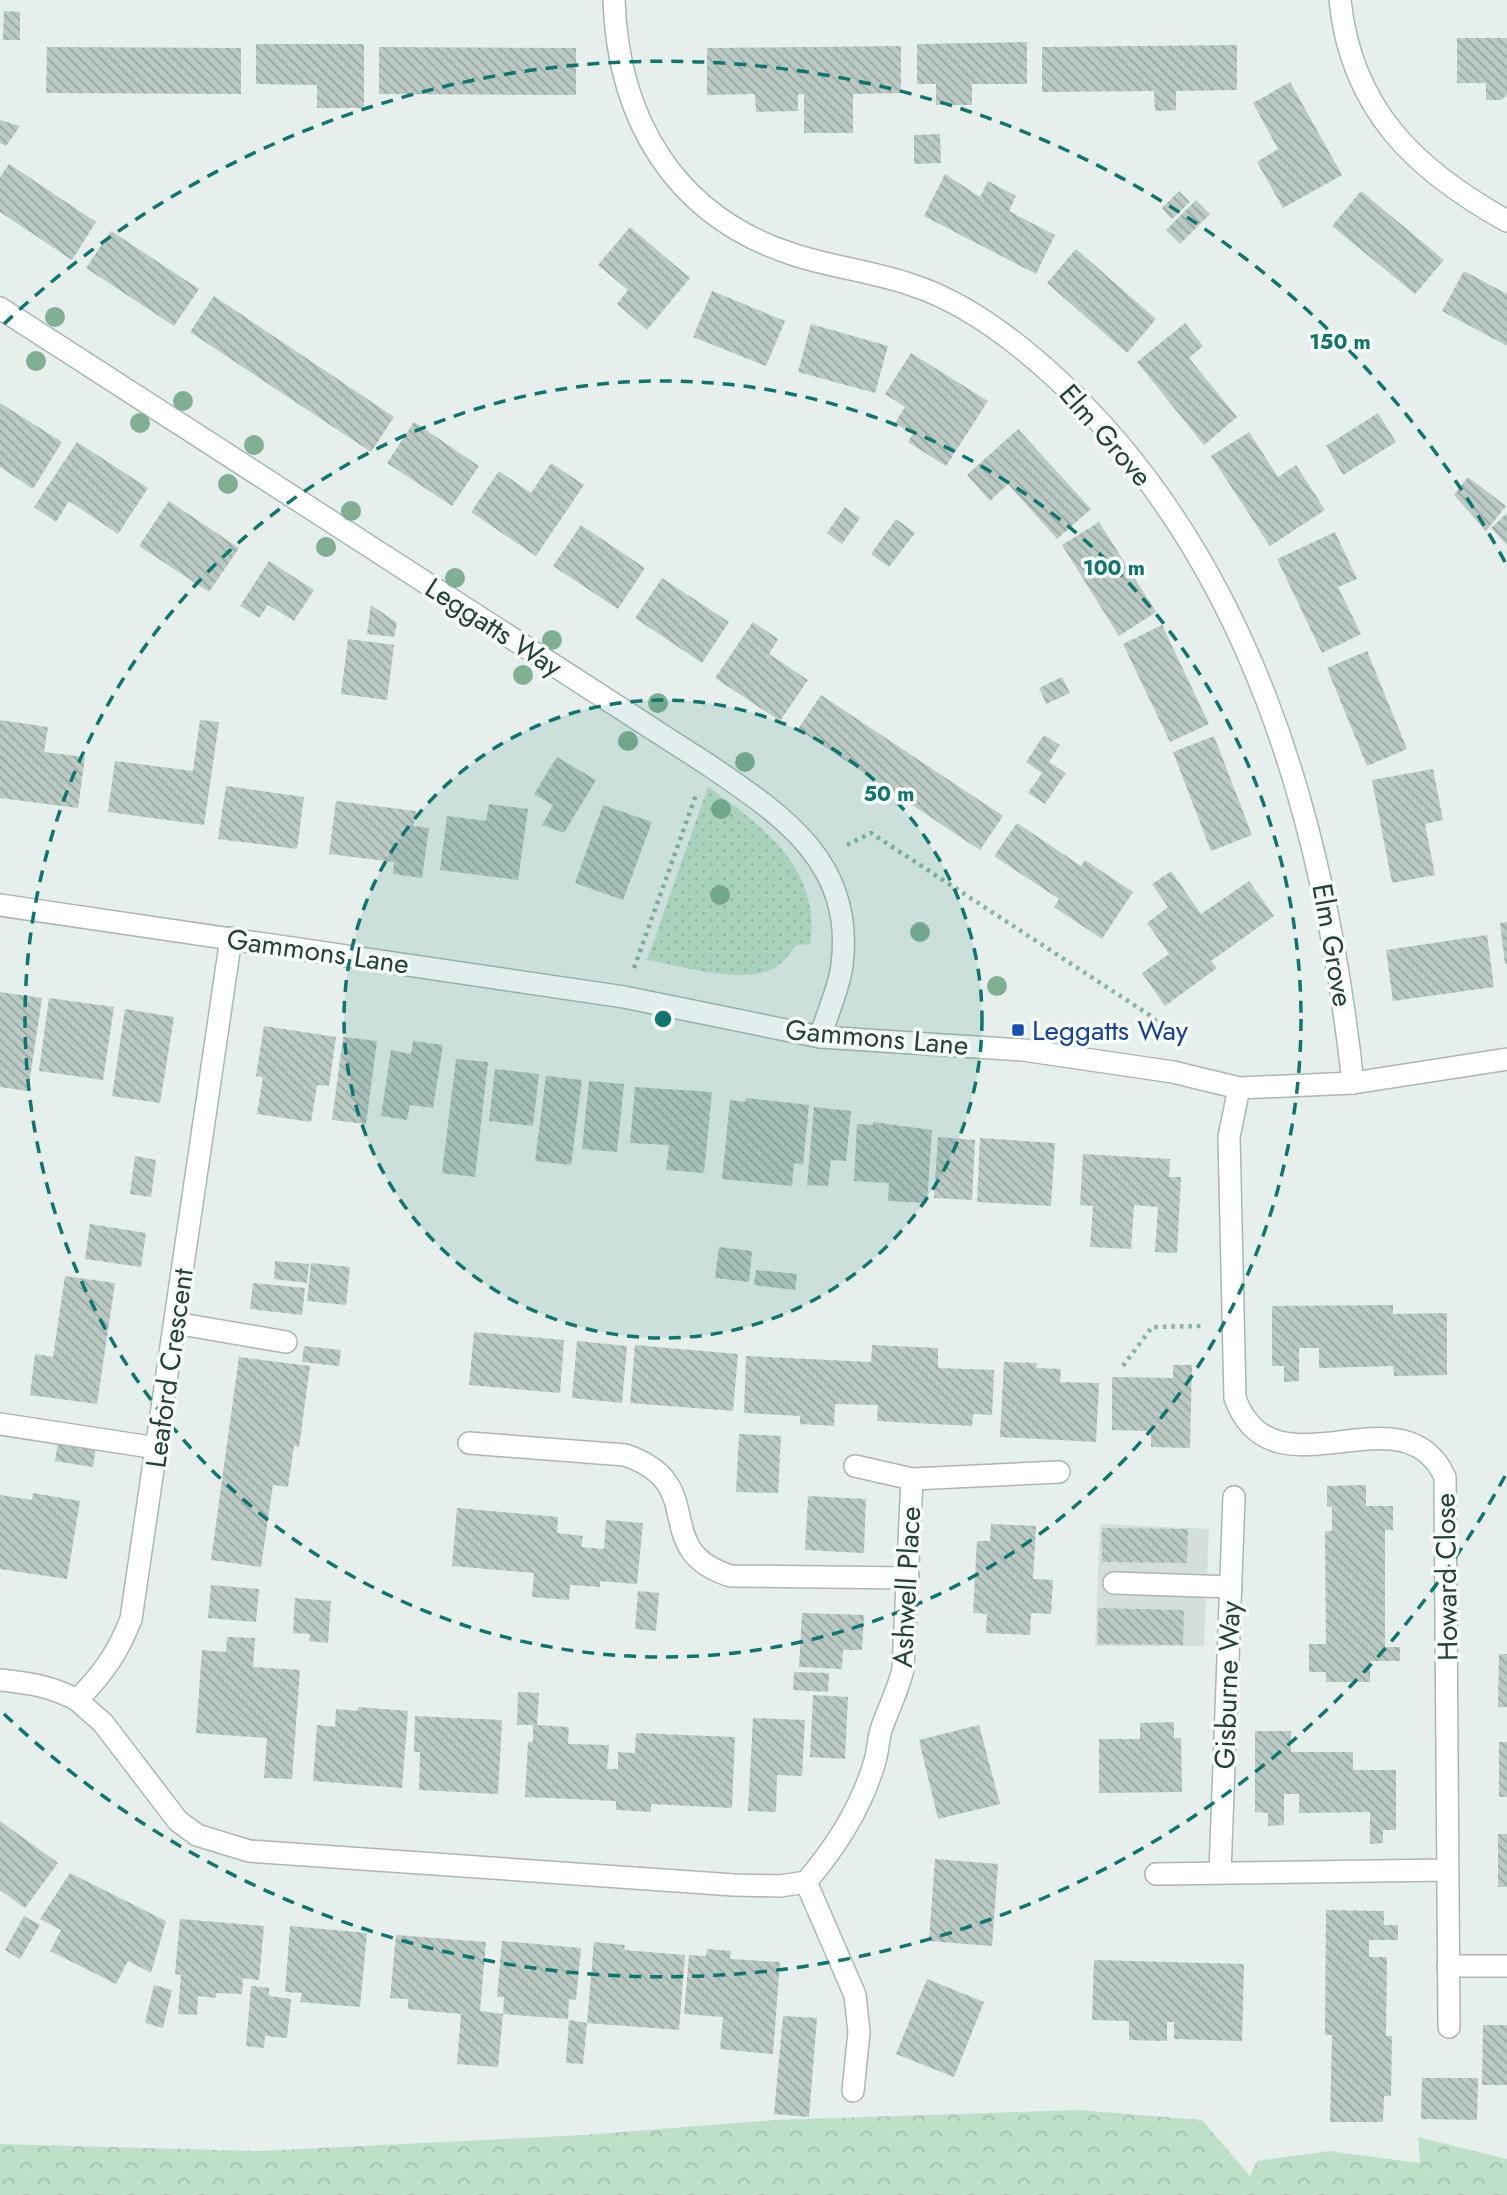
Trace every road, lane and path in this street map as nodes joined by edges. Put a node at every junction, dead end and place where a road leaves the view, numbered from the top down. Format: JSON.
{"nodes":[{"id":1,"x":614,"y":0,"type":"edge"},
{"id":2,"x":1340,"y":0,"type":"edge"},
{"id":3,"x":1507,"y":221,"type":"edge"},
{"id":4,"x":0,"y":308,"type":"edge"},
{"id":5,"x":707,"y":764,"type":"junction"},
{"id":6,"x":820,"y":859,"type":"junction"},
{"id":7,"x":0,"y":905,"type":"edge"},
{"id":8,"x":231,"y":938,"type":"junction"},
{"id":9,"x":624,"y":997,"type":"junction"},
{"id":10,"x":820,"y":1037,"type":"junction"},
{"id":11,"x":1507,"y":1059,"type":"edge"},
{"id":12,"x":1173,"y":1072,"type":"junction"},
{"id":13,"x":1353,"y":1083,"type":"junction"},
{"id":14,"x":1239,"y":1088,"type":"junction"},
{"id":15,"x":175,"y":1323,"type":"junction"},
{"id":16,"x":1234,"y":1325,"type":"junction"},
{"id":17,"x":286,"y":1342,"type":"dead end"},
{"id":18,"x":1123,"y":1366,"type":"dead end"},
{"id":19,"x":0,"y":1424,"type":"edge"},
{"id":20,"x":469,"y":1443,"type":"dead end"},
{"id":21,"x":157,"y":1448,"type":"junction"},
{"id":22,"x":855,"y":1466,"type":"dead end"},
{"id":23,"x":1059,"y":1472,"type":"dead end"},
{"id":24,"x":912,"y":1479,"type":"junction"},
{"id":25,"x":1234,"y":1497,"type":"dead end"},
{"id":26,"x":908,"y":1578,"type":"junction"},
{"id":27,"x":1114,"y":1584,"type":"dead end"},
{"id":28,"x":1231,"y":1587,"type":"junction"},
{"id":29,"x":0,"y":1680,"type":"edge"},
{"id":30,"x":77,"y":1700,"type":"junction"},
{"id":31,"x":1447,"y":1870,"type":"junction"},
{"id":32,"x":1220,"y":1872,"type":"junction"},
{"id":33,"x":1156,"y":1874,"type":"dead end"},
{"id":34,"x":806,"y":1882,"type":"junction"},
{"id":35,"x":1448,"y":1966,"type":"junction"},
{"id":36,"x":1507,"y":1966,"type":"edge"},
{"id":37,"x":1449,"y":2027,"type":"dead end"},
{"id":38,"x":853,"y":2091,"type":"dead end"}],
"edges":[{"from":1,"to":13,"type":"street","name":"Elm Grove"},
{"from":2,"to":3,"type":"street"},
{"from":4,"to":5,"type":"street","name":"Leggatts Way"},
{"from":5,"to":6,"type":"street","name":"Leggatts Way"},
{"from":5,"to":9,"type":"path"},
{"from":6,"to":10,"type":"street","name":"Leggatts Way"},
{"from":6,"to":12,"type":"path"},
{"from":7,"to":8,"type":"street","name":"Gammons Lane"},
{"from":8,"to":9,"type":"street","name":"Gammons Lane"},
{"from":8,"to":15,"type":"street","name":"Leaford Crescent"},
{"from":9,"to":10,"type":"street","name":"Gammons Lane"},
{"from":10,"to":12,"type":"street","name":"Gammons Lane"},
{"from":11,"to":13,"type":"street","name":"Gammons Lane"},
{"from":12,"to":14,"type":"street","name":"Gammons Lane"},
{"from":13,"to":14,"type":"street","name":"Gammons Lane"},
{"from":14,"to":16,"type":"street","name":"Howard Close"},
{"from":15,"to":17,"type":"street"},
{"from":15,"to":21,"type":"street","name":"Leaford Crescent"},
{"from":16,"to":18,"type":"path"},
{"from":16,"to":31,"type":"street","name":"Howard Close"},
{"from":19,"to":21,"type":"street"},
{"from":20,"to":26,"type":"street"},
{"from":21,"to":30,"type":"street","name":"Leaford Crescent"},
{"from":22,"to":24,"type":"street"},
{"from":23,"to":24,"type":"street"},
{"from":24,"to":26,"type":"street","name":"Ashwell Place"},
{"from":25,"to":28,"type":"street","name":"Gisburne Way"},
{"from":26,"to":34,"type":"street","name":"Ashwell Place"},
{"from":27,"to":28,"type":"street"},
{"from":28,"to":32,"type":"street","name":"Gisburne Way"},
{"from":29,"to":30,"type":"street"},
{"from":30,"to":34,"type":"street"},
{"from":31,"to":32,"type":"street"},
{"from":31,"to":35,"type":"street","name":"Howard Close"},
{"from":32,"to":33,"type":"street"},
{"from":34,"to":38,"type":"street"},
{"from":35,"to":36,"type":"street"},
{"from":35,"to":37,"type":"street","name":"Howard Close"}]}
